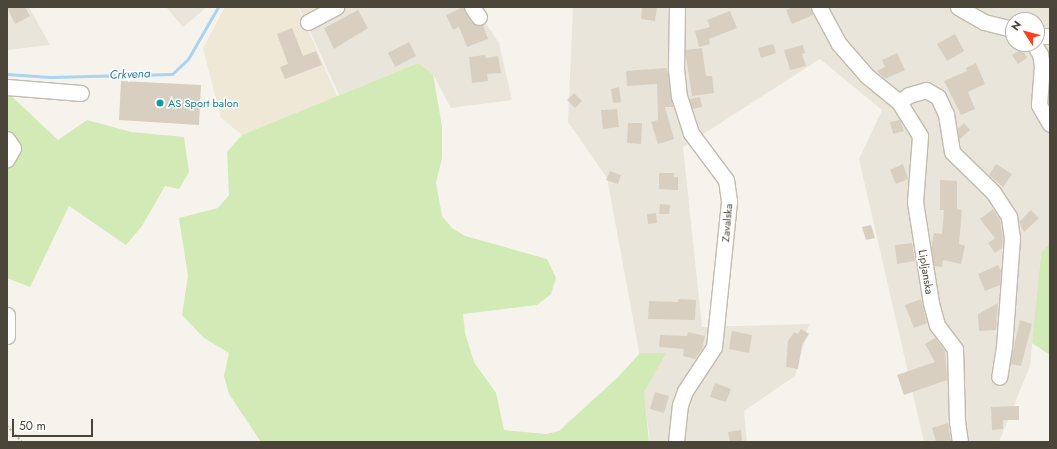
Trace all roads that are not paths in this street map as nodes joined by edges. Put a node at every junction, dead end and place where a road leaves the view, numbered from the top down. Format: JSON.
{"nodes":[{"id":1,"x":336,"y":7,"type":"edge"},
{"id":2,"x":677,"y":7,"type":"edge"},
{"id":3,"x":819,"y":7,"type":"edge"},
{"id":4,"x":958,"y":7,"type":"edge"},
{"id":5,"x":308,"y":22,"type":"dead end"},
{"id":6,"x":1005,"y":27,"type":"edge"},
{"id":7,"x":1039,"y":52,"type":"edge"},
{"id":8,"x":7,"y":87,"type":"edge"},
{"id":9,"x":82,"y":93,"type":"dead end"},
{"id":10,"x":899,"y":102,"type":"junction"},
{"id":11,"x":1050,"y":124,"type":"edge"},
{"id":12,"x":7,"y":138,"type":"edge"},
{"id":13,"x":7,"y":159,"type":"edge"},
{"id":14,"x":7,"y":315,"type":"edge"},
{"id":15,"x":7,"y":336,"type":"edge"},
{"id":16,"x":999,"y":377,"type":"dead end"},
{"id":17,"x":676,"y":442,"type":"edge"},
{"id":18,"x":960,"y":442,"type":"edge"}],
"edges":[{"from":1,"to":5,"type":"street"},
{"from":2,"to":17,"type":"street","name":"Zavalska"},
{"from":3,"to":10,"type":"street","name":"Lipljanska"},
{"from":4,"to":6,"type":"street"},
{"from":7,"to":11,"type":"street"},
{"from":8,"to":9,"type":"street"},
{"from":10,"to":16,"type":"street"},
{"from":10,"to":18,"type":"street","name":"Lipljanska"},
{"from":12,"to":13,"type":"street"},
{"from":14,"to":15,"type":"street"}]}
